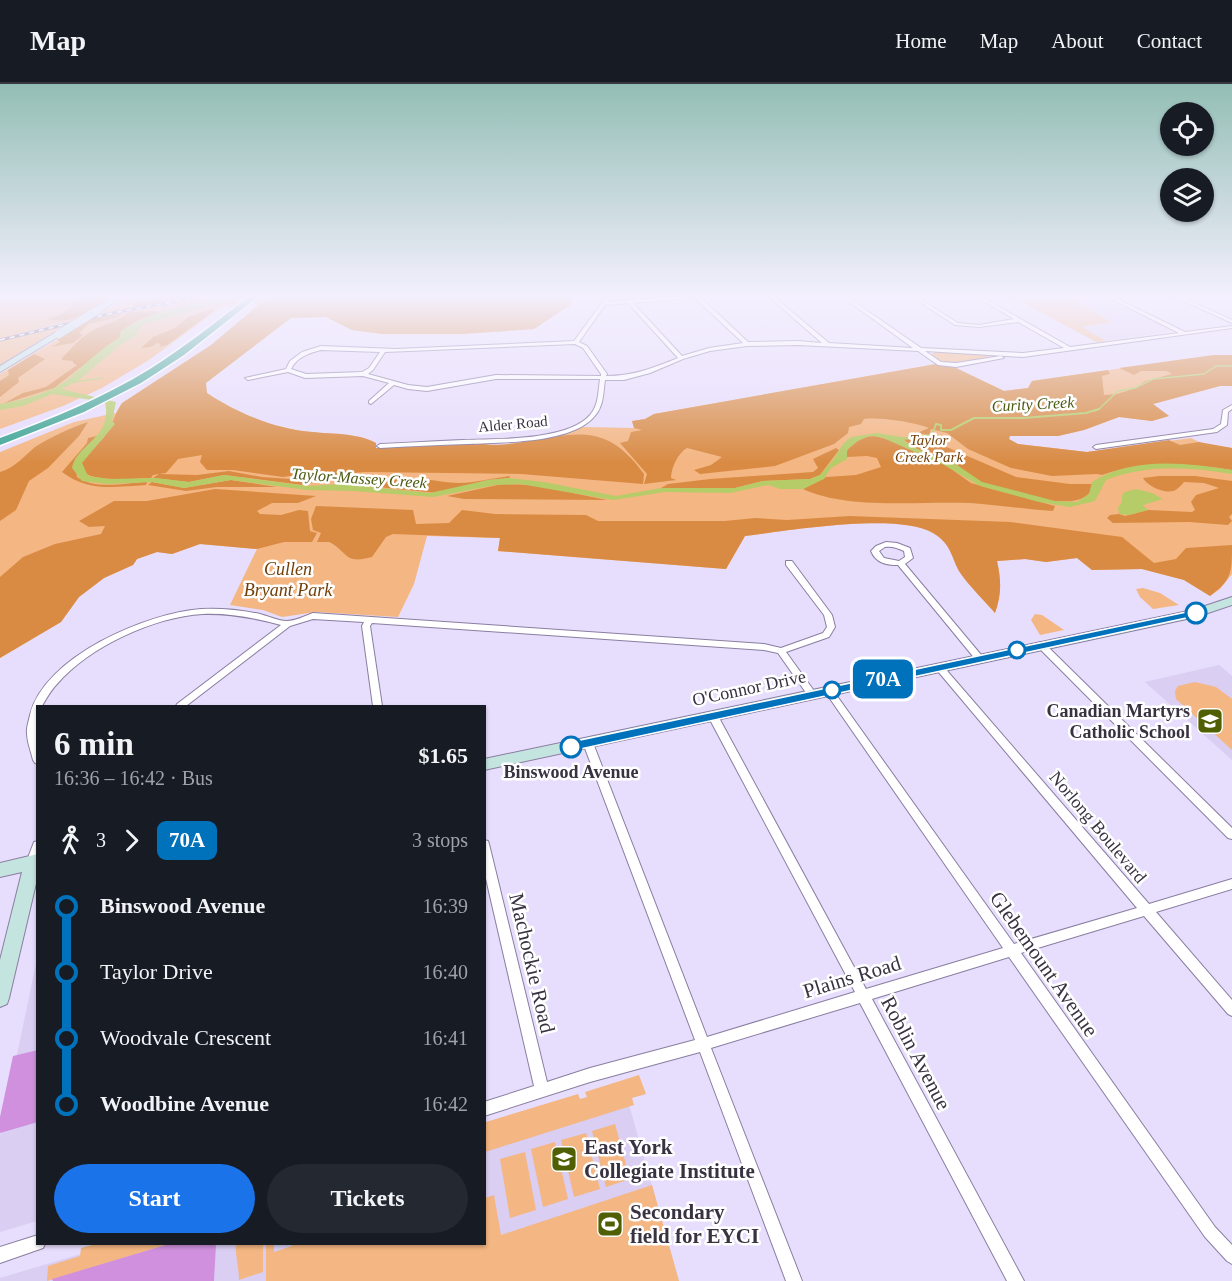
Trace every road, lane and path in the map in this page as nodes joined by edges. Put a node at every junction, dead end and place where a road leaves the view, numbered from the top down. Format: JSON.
{"nodes":[{"id":1,"x":30,"y":352,"type":"edge"},
{"id":2,"x":167,"y":352,"type":"edge"},
{"id":3,"x":179,"y":352,"type":"edge"},
{"id":4,"x":306,"y":352,"type":"edge"},
{"id":5,"x":382,"y":352,"type":"edge"},
{"id":6,"x":589,"y":352,"type":"edge"},
{"id":7,"x":675,"y":352,"type":"edge"},
{"id":8,"x":702,"y":352,"type":"edge"},
{"id":9,"x":923,"y":352,"type":"edge"},
{"id":10,"x":969,"y":352,"type":"edge"},
{"id":11,"x":1049,"y":352,"type":"edge"},
{"id":12,"x":1007,"y":354,"type":"junction"},
{"id":13,"x":681,"y":358,"type":"junction"},
{"id":14,"x":0,"y":370,"type":"edge"},
{"id":15,"x":288,"y":370,"type":"junction"},
{"id":16,"x":363,"y":374,"type":"junction"},
{"id":17,"x":248,"y":378,"type":"dead end"},
{"id":18,"x":602,"y":380,"type":"junction"},
{"id":19,"x":393,"y":383,"type":"junction"},
{"id":20,"x":111,"y":391,"type":"junction"},
{"id":21,"x":371,"y":402,"type":"dead end"},
{"id":22,"x":77,"y":407,"type":"junction"},
{"id":23,"x":1232,"y":407,"type":"edge"},
{"id":24,"x":0,"y":435,"type":"edge"},
{"id":25,"x":0,"y":442,"type":"edge"},
{"id":26,"x":380,"y":446,"type":"dead end"},
{"id":27,"x":1096,"y":447,"type":"dead end"},
{"id":28,"x":789,"y":563,"type":"dead end"},
{"id":29,"x":900,"y":563,"type":"dead end"},
{"id":30,"x":1232,"y":601,"type":"edge"},
{"id":31,"x":369,"y":620,"type":"junction"},
{"id":32,"x":287,"y":624,"type":"junction"},
{"id":33,"x":1041,"y":645,"type":"junction"},
{"id":34,"x":781,"y":651,"type":"junction"},
{"id":35,"x":979,"y":658,"type":"junction"},
{"id":36,"x":939,"y":667,"type":"junction"},
{"id":37,"x":829,"y":691,"type":"junction"},
{"id":38,"x":812,"y":695,"type":"junction"},
{"id":39,"x":181,"y":705,"type":"edge"},
{"id":40,"x":377,"y":705,"type":"edge"},
{"id":41,"x":713,"y":716,"type":"junction"},
{"id":42,"x":588,"y":743,"type":"junction"},
{"id":43,"x":36,"y":757,"type":"edge"},
{"id":44,"x":486,"y":765,"type":"edge"},
{"id":45,"x":1232,"y":835,"type":"edge"},
{"id":46,"x":486,"y":853,"type":"edge"},
{"id":47,"x":35,"y":862,"type":"edge"},
{"id":48,"x":0,"y":870,"type":"edge"},
{"id":49,"x":1232,"y":884,"type":"edge"},
{"id":50,"x":1145,"y":910,"type":"junction"},
{"id":51,"x":1010,"y":950,"type":"junction"},
{"id":52,"x":863,"y":996,"type":"junction"},
{"id":53,"x":0,"y":998,"type":"edge"},
{"id":54,"x":1232,"y":1010,"type":"edge"},
{"id":55,"x":704,"y":1044,"type":"junction"},
{"id":56,"x":542,"y":1091,"type":"junction"},
{"id":57,"x":486,"y":1108,"type":"edge"},
{"id":58,"x":36,"y":1245,"type":"edge"},
{"id":59,"x":0,"y":1255,"type":"edge"},
{"id":60,"x":1232,"y":1257,"type":"edge"},
{"id":61,"x":794,"y":1281,"type":"edge"},
{"id":62,"x":1016,"y":1281,"type":"edge"}],
"edges":[{"from":1,"to":14,"type":"main road","bridge":true},
{"from":2,"to":20,"type":"highway"},
{"from":3,"to":20,"type":"highway"},
{"from":4,"to":15,"type":"street"},
{"from":5,"to":16,"type":"street"},
{"from":6,"to":18,"type":"street"},
{"from":7,"to":13,"type":"street"},
{"from":8,"to":13,"type":"street"},
{"from":9,"to":12,"type":"street"},
{"from":10,"to":12,"type":"street"},
{"from":11,"to":12,"type":"street"},
{"from":13,"to":18,"type":"street"},
{"from":15,"to":16,"type":"street"},
{"from":15,"to":17,"type":"street"},
{"from":16,"to":19,"type":"street"},
{"from":18,"to":19,"type":"street"},
{"from":18,"to":26,"type":"street","name":"Alder Road"},
{"from":19,"to":21,"type":"street"},
{"from":20,"to":22,"type":"highway"},
{"from":22,"to":24,"type":"highway"},
{"from":22,"to":25,"type":"highway"},
{"from":23,"to":27,"type":"street"},
{"from":28,"to":34,"type":"street"},
{"from":29,"to":35,"type":"street"},
{"from":30,"to":33,"type":"main road","name":"O'Connor Drive"},
{"from":31,"to":32,"type":"street"},
{"from":31,"to":34,"type":"street"},
{"from":31,"to":40,"type":"street"},
{"from":32,"to":39,"type":"street"},
{"from":32,"to":43,"type":"street"},
{"from":33,"to":35,"type":"main road","name":"O'Connor Drive"},
{"from":33,"to":45,"type":"street"},
{"from":34,"to":38,"type":"street"},
{"from":35,"to":36,"type":"main road","name":"O'Connor Drive"},
{"from":36,"to":37,"type":"main road","name":"O'Connor Drive"},
{"from":36,"to":50,"type":"street","name":"Norlong Boulevard"},
{"from":37,"to":38,"type":"main road","name":"O'Connor Drive"},
{"from":37,"to":51,"type":"street","name":"Glebemount Avenue"},
{"from":38,"to":41,"type":"main road","name":"O'Connor Drive"},
{"from":41,"to":42,"type":"main road","name":"O'Connor Drive"},
{"from":41,"to":52,"type":"street","name":"Roblin Avenue"},
{"from":42,"to":44,"type":"main road","name":"O'Connor Drive"},
{"from":42,"to":55,"type":"street"},
{"from":46,"to":56,"type":"street","name":"Machockie Road"},
{"from":47,"to":48,"type":"main road"},
{"from":47,"to":53,"type":"main road"},
{"from":49,"to":50,"type":"street","name":"Plains Road"},
{"from":50,"to":51,"type":"street","name":"Plains Road"},
{"from":50,"to":54,"type":"street","name":"Norlong Boulevard"},
{"from":51,"to":52,"type":"street","name":"Plains Road"},
{"from":51,"to":60,"type":"street","name":"Glebemount Avenue"},
{"from":52,"to":55,"type":"street","name":"Plains Road"},
{"from":52,"to":62,"type":"street","name":"Roblin Avenue"},
{"from":55,"to":56,"type":"street","name":"Plains Road"},
{"from":55,"to":61,"type":"street"},
{"from":56,"to":57,"type":"street","name":"Plains Road"},
{"from":58,"to":59,"type":"street"}]}
